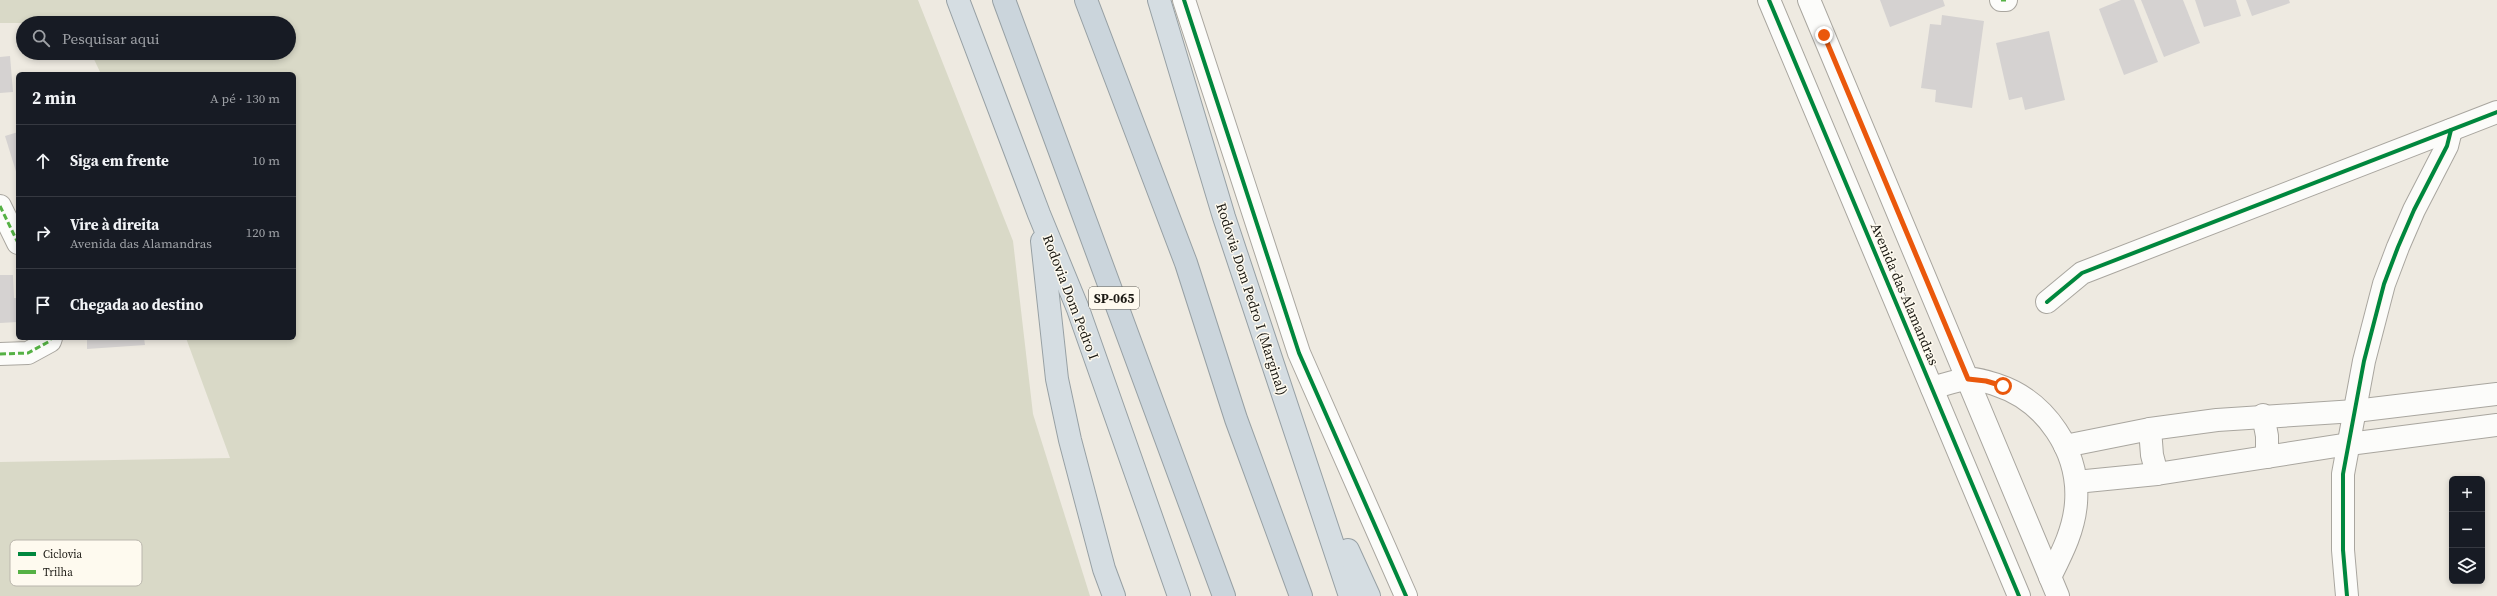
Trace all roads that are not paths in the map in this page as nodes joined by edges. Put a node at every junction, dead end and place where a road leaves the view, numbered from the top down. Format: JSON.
{"nodes":[{"id":1,"x":958,"y":0,"type":"edge"},
{"id":2,"x":1004,"y":0,"type":"edge"},
{"id":3,"x":1086,"y":0,"type":"edge"},
{"id":4,"x":1101,"y":0,"type":"edge"},
{"id":5,"x":1159,"y":0,"type":"edge"},
{"id":6,"x":1184,"y":0,"type":"edge"},
{"id":7,"x":1769,"y":0,"type":"edge"},
{"id":8,"x":1809,"y":0,"type":"edge"},
{"id":9,"x":2001,"y":0,"type":"edge"},
{"id":10,"x":2006,"y":0,"type":"edge"},
{"id":11,"x":2497,"y":112,"type":"edge"},
{"id":12,"x":2451,"y":130,"type":"junction"},
{"id":13,"x":1157,"y":187,"type":"junction"},
{"id":14,"x":0,"y":206,"type":"edge"},
{"id":15,"x":1039,"y":214,"type":"junction"},
{"id":16,"x":16,"y":237,"type":"edge"},
{"id":17,"x":2047,"y":302,"type":"dead end"},
{"id":18,"x":50,"y":340,"type":"edge"},
{"id":19,"x":0,"y":354,"type":"edge"},
{"id":20,"x":1968,"y":379,"type":"junction"},
{"id":21,"x":1932,"y":388,"type":"junction"},
{"id":22,"x":2497,"y":394,"type":"edge"},
{"id":23,"x":2355,"y":411,"type":"junction"},
{"id":24,"x":2263,"y":415,"type":"junction"},
{"id":25,"x":2497,"y":425,"type":"edge"},
{"id":26,"x":2150,"y":429,"type":"junction"},
{"id":27,"x":1299,"y":444,"type":"junction"},
{"id":28,"x":2349,"y":444,"type":"junction"},
{"id":29,"x":2065,"y":446,"type":"junction"},
{"id":30,"x":2267,"y":457,"type":"junction"},
{"id":31,"x":2157,"y":474,"type":"junction"},
{"id":32,"x":2076,"y":482,"type":"junction"},
{"id":33,"x":2054,"y":586,"type":"edge"},
{"id":34,"x":1114,"y":596,"type":"edge"},
{"id":35,"x":1179,"y":596,"type":"edge"},
{"id":36,"x":1224,"y":596,"type":"edge"},
{"id":37,"x":1301,"y":596,"type":"edge"},
{"id":38,"x":1350,"y":596,"type":"edge"},
{"id":39,"x":1369,"y":596,"type":"edge"},
{"id":40,"x":1406,"y":596,"type":"edge"},
{"id":41,"x":2019,"y":596,"type":"edge"},
{"id":42,"x":2347,"y":596,"type":"edge"}],
"edges":[{"from":1,"to":15,"type":"highway","name":"Rodovia Dom Pedro I"},
{"from":2,"to":36,"type":"highway","number":"SP-065"},
{"from":3,"to":13,"type":"highway"},
{"from":4,"to":13,"type":"highway"},
{"from":5,"to":27,"type":"highway","name":"Rodovia Dom Pedro I (Marginal)"},
{"from":6,"to":40,"type":"street"},
{"from":7,"to":21,"type":"street","name":"Avenida das Alamandras"},
{"from":8,"to":20,"type":"street","name":"Avenida das Alamandras"},
{"from":9,"to":10,"type":"street"},
{"from":11,"to":12,"type":"street"},
{"from":12,"to":17,"type":"street"},
{"from":12,"to":23,"type":"street"},
{"from":13,"to":37,"type":"highway"},
{"from":14,"to":16,"type":"street"},
{"from":15,"to":34,"type":"highway"},
{"from":15,"to":35,"type":"highway","name":"Rodovia Dom Pedro I"},
{"from":18,"to":19,"type":"street"},
{"from":20,"to":21,"type":"street"},
{"from":20,"to":29,"type":"street"},
{"from":20,"to":33,"type":"street","name":"Avenida das Alamandras"},
{"from":21,"to":41,"type":"street","name":"Avenida das Alamandras"},
{"from":22,"to":23,"type":"street"},
{"from":23,"to":24,"type":"street"},
{"from":23,"to":28,"type":"street"},
{"from":24,"to":26,"type":"street"},
{"from":24,"to":30,"type":"street"},
{"from":25,"to":28,"type":"street"},
{"from":26,"to":29,"type":"street"},
{"from":26,"to":31,"type":"street"},
{"from":27,"to":38,"type":"highway","name":"Rodovia Dom Pedro I (Marginal)"},
{"from":27,"to":39,"type":"highway"},
{"from":28,"to":30,"type":"street"},
{"from":28,"to":42,"type":"street"},
{"from":29,"to":32,"type":"street"},
{"from":30,"to":31,"type":"street"},
{"from":31,"to":32,"type":"street"},
{"from":32,"to":33,"type":"street"}]}
